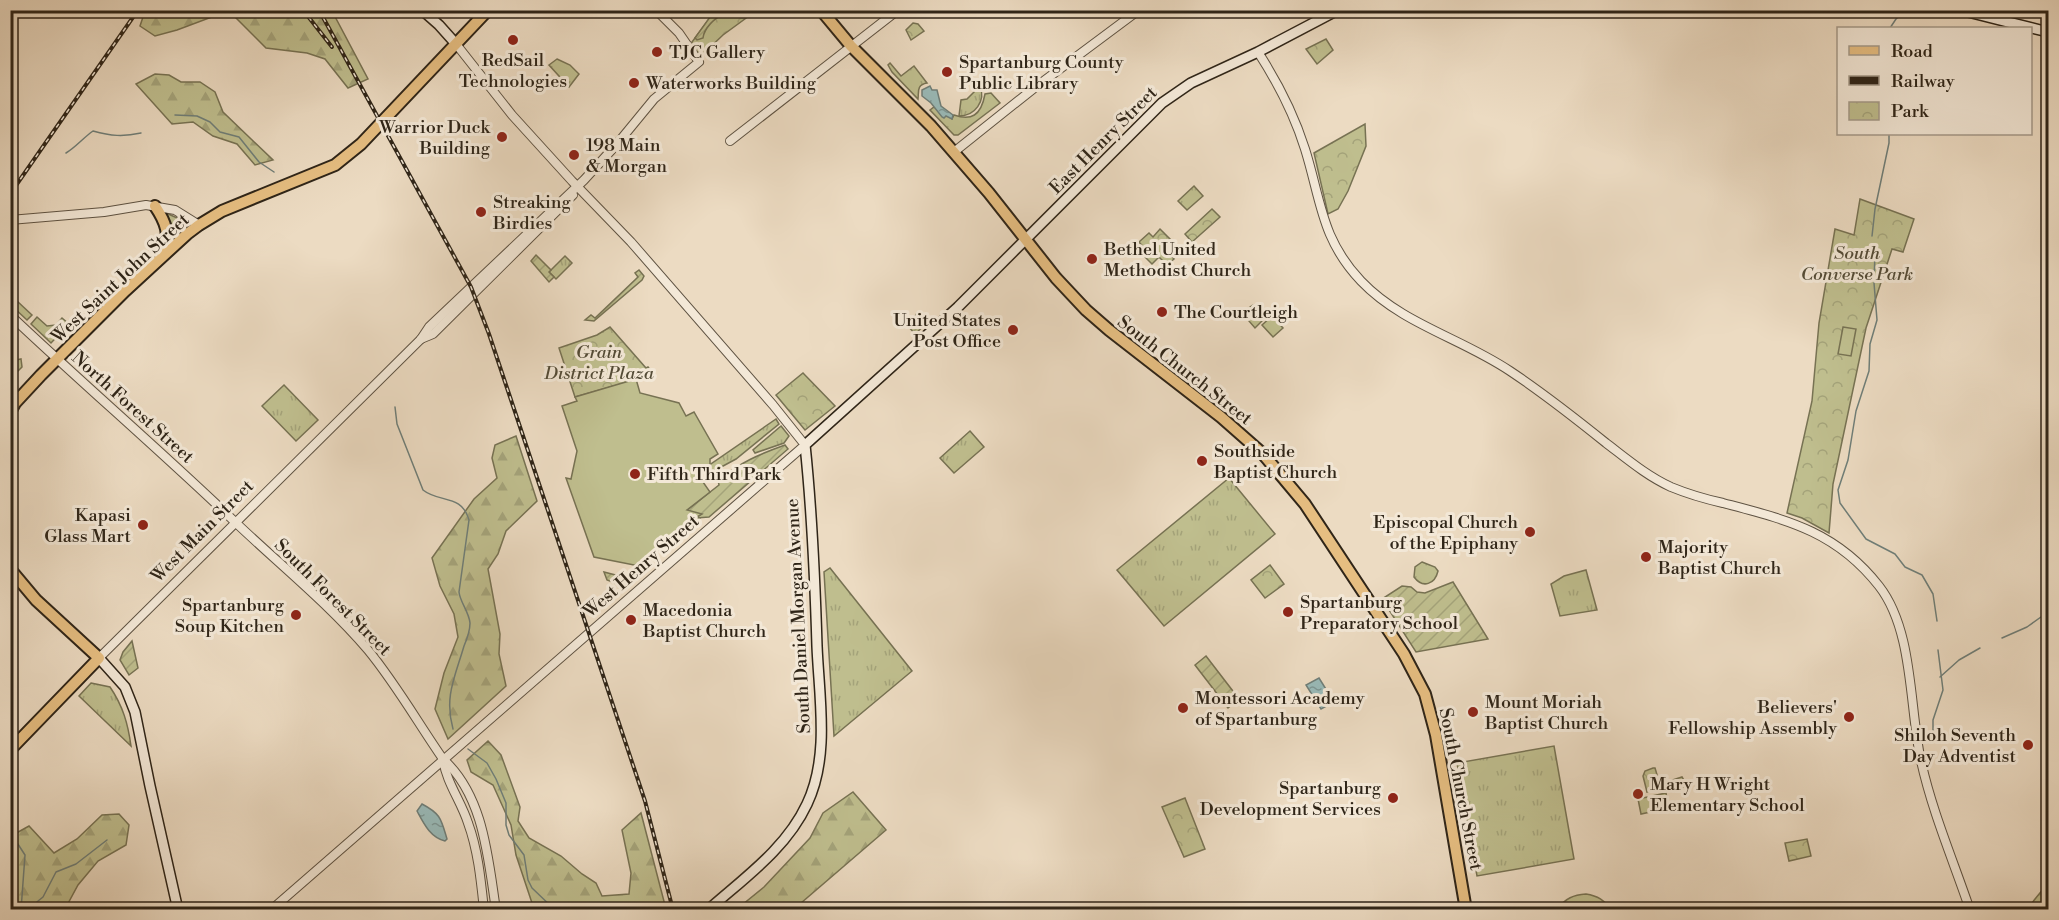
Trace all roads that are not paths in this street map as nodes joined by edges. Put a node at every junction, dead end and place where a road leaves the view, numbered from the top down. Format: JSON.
{"nodes":[{"id":1,"x":422,"y":10,"type":"edge"},
{"id":2,"x":488,"y":10,"type":"edge"},
{"id":3,"x":656,"y":10,"type":"edge"},
{"id":4,"x":821,"y":10,"type":"edge"},
{"id":5,"x":898,"y":10,"type":"edge"},
{"id":6,"x":1139,"y":10,"type":"edge"},
{"id":7,"x":1338,"y":10,"type":"edge"},
{"id":8,"x":1960,"y":10,"type":"edge"},
{"id":9,"x":2029,"y":27,"type":"edge"},
{"id":10,"x":2032,"y":28,"type":"edge"},
{"id":11,"x":2049,"y":32,"type":"edge"},
{"id":12,"x":456,"y":44,"type":"junction"},
{"id":13,"x":850,"y":46,"type":"junction"},
{"id":14,"x":1258,"y":52,"type":"junction"},
{"id":15,"x":730,"y":141,"type":"dead end"},
{"id":16,"x":954,"y":152,"type":"junction"},
{"id":17,"x":578,"y":187,"type":"junction"},
{"id":18,"x":155,"y":206,"type":"junction"},
{"id":19,"x":11,"y":220,"type":"edge"},
{"id":20,"x":199,"y":225,"type":"junction"},
{"id":21,"x":1027,"y":240,"type":"junction"},
{"id":22,"x":165,"y":254,"type":"junction"},
{"id":23,"x":10,"y":315,"type":"edge"},
{"id":24,"x":57,"y":360,"type":"junction"},
{"id":25,"x":10,"y":412,"type":"edge"},
{"id":26,"x":805,"y":445,"type":"junction"},
{"id":27,"x":235,"y":522,"type":"junction"},
{"id":28,"x":10,"y":569,"type":"edge"},
{"id":29,"x":99,"y":658,"type":"junction"},
{"id":30,"x":10,"y":750,"type":"edge"},
{"id":31,"x":442,"y":759,"type":"junction"},
{"id":32,"x":178,"y":909,"type":"edge"},
{"id":33,"x":271,"y":909,"type":"edge"},
{"id":34,"x":484,"y":909,"type":"edge"},
{"id":35,"x":496,"y":909,"type":"edge"},
{"id":36,"x":708,"y":909,"type":"edge"},
{"id":37,"x":1466,"y":909,"type":"edge"},
{"id":38,"x":1970,"y":909,"type":"edge"}],
"edges":[{"from":1,"to":12,"type":"main road"},
{"from":2,"to":12,"type":"main road","name":"West Saint John Street"},
{"from":3,"to":17,"type":"street","name":"West Main Street"},
{"from":4,"to":13,"type":"main road","name":"South Church Street"},
{"from":5,"to":13,"type":"street"},
{"from":6,"to":16,"type":"street"},
{"from":7,"to":14,"type":"main road","name":"East Henry Street"},
{"from":8,"to":9,"type":"main road"},
{"from":10,"to":11,"type":"main road"},
{"from":12,"to":17,"type":"street"},
{"from":12,"to":20,"type":"main road","name":"West Saint John Street"},
{"from":13,"to":15,"type":"street"},
{"from":13,"to":16,"type":"main road","name":"South Church Street"},
{"from":14,"to":21,"type":"main road","name":"East Henry Street"},
{"from":14,"to":38,"type":"street"},
{"from":16,"to":21,"type":"main road","name":"South Church Street"},
{"from":17,"to":26,"type":"street"},
{"from":17,"to":27,"type":"street","name":"West Main Street"},
{"from":18,"to":19,"type":"street"},
{"from":18,"to":20,"type":"street"},
{"from":18,"to":22,"type":"main road"},
{"from":20,"to":22,"type":"main road","name":"West Saint John Street"},
{"from":21,"to":26,"type":"main road","name":"West Henry Street"},
{"from":21,"to":37,"type":"main road","name":"South Church Street"},
{"from":22,"to":24,"type":"main road","name":"West Saint John Street"},
{"from":23,"to":24,"type":"street","name":"North Forest Street"},
{"from":24,"to":25,"type":"main road","name":"West Saint John Street"},
{"from":24,"to":27,"type":"street","name":"North Forest Street"},
{"from":26,"to":31,"type":"street","name":"West Henry Street"},
{"from":26,"to":36,"type":"main road","name":"South Daniel Morgan Avenue"},
{"from":27,"to":29,"type":"street","name":"West Main Street"},
{"from":27,"to":31,"type":"street","name":"South Forest Street"},
{"from":28,"to":29,"type":"main road"},
{"from":29,"to":30,"type":"main road","name":"West Main Street"},
{"from":29,"to":32,"type":"main road"},
{"from":31,"to":33,"type":"street","name":"West Henry Street"},
{"from":31,"to":34,"type":"street","name":"South Forest Street"},
{"from":31,"to":35,"type":"street","name":"South Forest Street"}]}
